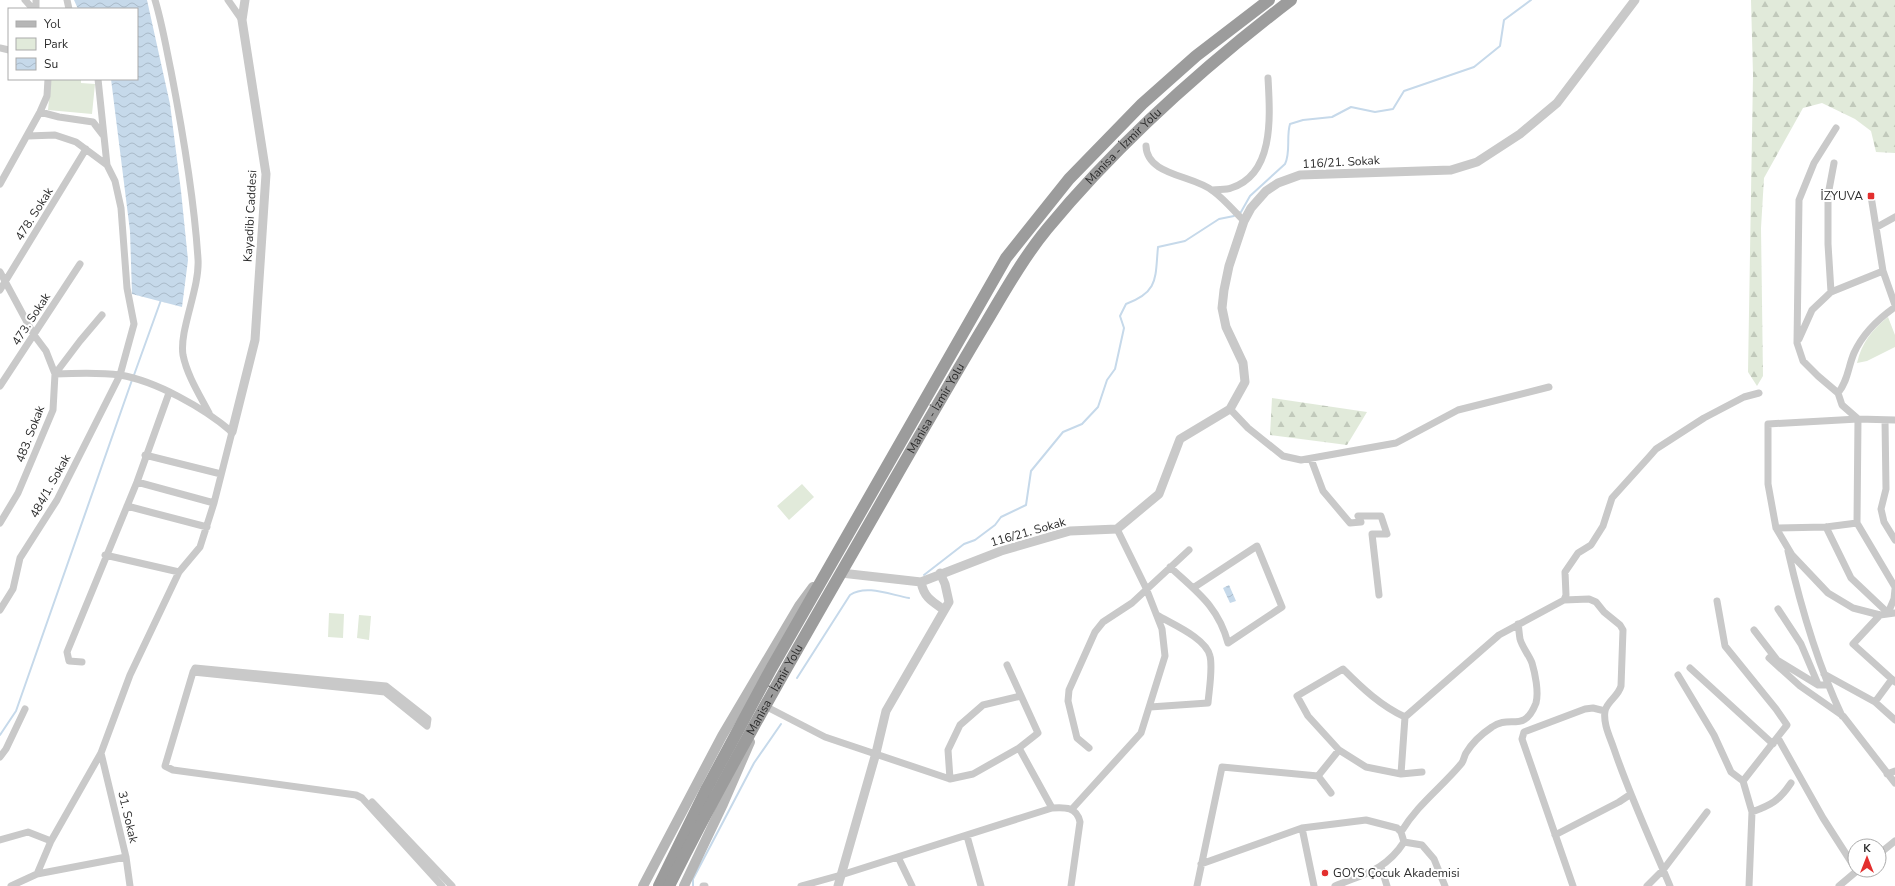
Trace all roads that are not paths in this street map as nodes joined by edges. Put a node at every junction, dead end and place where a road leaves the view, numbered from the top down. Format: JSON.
{"nodes":[{"id":1,"x":25,"y":0,"type":"edge"},
{"id":2,"x":155,"y":0,"type":"edge"},
{"id":3,"x":228,"y":0,"type":"edge"},
{"id":4,"x":245,"y":0,"type":"edge"},
{"id":5,"x":1269,"y":0,"type":"edge"},
{"id":6,"x":1291,"y":0,"type":"edge"},
{"id":7,"x":1635,"y":0,"type":"edge"},
{"id":8,"x":33,"y":8,"type":"edge"},
{"id":9,"x":242,"y":20,"type":"junction"},
{"id":10,"x":1268,"y":78,"type":"dead end"},
{"id":11,"x":48,"y":80,"type":"edge"},
{"id":12,"x":98,"y":80,"type":"edge"},
{"id":13,"x":40,"y":112,"type":"junction"},
{"id":14,"x":1836,"y":128,"type":"dead end"},
{"id":15,"x":28,"y":136,"type":"junction"},
{"id":16,"x":104,"y":137,"type":"junction"},
{"id":17,"x":1146,"y":146,"type":"dead end"},
{"id":18,"x":86,"y":149,"type":"junction"},
{"id":19,"x":1834,"y":163,"type":"dead end"},
{"id":20,"x":107,"y":165,"type":"junction"},
{"id":21,"x":0,"y":184,"type":"edge"},
{"id":22,"x":1213,"y":190,"type":"junction"},
{"id":23,"x":1871,"y":196,"type":"dead end"},
{"id":24,"x":1895,"y":217,"type":"edge"},
{"id":25,"x":1244,"y":221,"type":"junction"},
{"id":26,"x":1877,"y":226,"type":"junction"},
{"id":27,"x":80,"y":264,"type":"dead end"},
{"id":28,"x":1883,"y":271,"type":"junction"},
{"id":29,"x":0,"y":272,"type":"edge"},
{"id":30,"x":5,"y":282,"type":"junction"},
{"id":31,"x":0,"y":290,"type":"edge"},
{"id":32,"x":1831,"y":292,"type":"junction"},
{"id":33,"x":1895,"y":306,"type":"edge"},
{"id":34,"x":102,"y":315,"type":"dead end"},
{"id":35,"x":34,"y":335,"type":"junction"},
{"id":36,"x":1797,"y":343,"type":"junction"},
{"id":37,"x":55,"y":374,"type":"junction"},
{"id":38,"x":120,"y":375,"type":"junction"},
{"id":39,"x":0,"y":386,"type":"edge"},
{"id":40,"x":1549,"y":387,"type":"dead end"},
{"id":41,"x":169,"y":393,"type":"junction"},
{"id":42,"x":1758,"y":393,"type":"dead end"},
{"id":43,"x":1838,"y":393,"type":"junction"},
{"id":44,"x":1230,"y":409,"type":"junction"},
{"id":45,"x":209,"y":413,"type":"junction"},
{"id":46,"x":1858,"y":419,"type":"junction"},
{"id":47,"x":1885,"y":420,"type":"junction"},
{"id":48,"x":1895,"y":420,"type":"edge"},
{"id":49,"x":232,"y":432,"type":"junction"},
{"id":50,"x":145,"y":455,"type":"junction"},
{"id":51,"x":1311,"y":459,"type":"junction"},
{"id":52,"x":221,"y":474,"type":"junction"},
{"id":53,"x":137,"y":482,"type":"junction"},
{"id":54,"x":214,"y":503,"type":"junction"},
{"id":55,"x":127,"y":506,"type":"junction"},
{"id":56,"x":0,"y":523,"type":"edge"},
{"id":57,"x":1858,"y":523,"type":"junction"},
{"id":58,"x":207,"y":527,"type":"junction"},
{"id":59,"x":1826,"y":527,"type":"junction"},
{"id":60,"x":1776,"y":528,"type":"junction"},
{"id":61,"x":1117,"y":529,"type":"junction"},
{"id":62,"x":1895,"y":540,"type":"edge"},
{"id":63,"x":1787,"y":547,"type":"junction"},
{"id":64,"x":1189,"y":550,"type":"dead end"},
{"id":65,"x":105,"y":555,"type":"junction"},
{"id":66,"x":829,"y":565,"type":"junction"},
{"id":67,"x":1170,"y":566,"type":"junction"},
{"id":68,"x":179,"y":572,"type":"junction"},
{"id":69,"x":841,"y":573,"type":"junction"},
{"id":70,"x":940,"y":573,"type":"junction"},
{"id":71,"x":921,"y":582,"type":"junction"},
{"id":72,"x":1146,"y":588,"type":"junction"},
{"id":73,"x":1193,"y":588,"type":"junction"},
{"id":74,"x":1895,"y":588,"type":"edge"},
{"id":75,"x":1379,"y":595,"type":"dead end"},
{"id":76,"x":1564,"y":600,"type":"junction"},
{"id":77,"x":1717,"y":600,"type":"dead end"},
{"id":78,"x":1,"y":607,"type":"edge"},
{"id":79,"x":1778,"y":608,"type":"dead end"},
{"id":80,"x":943,"y":609,"type":"junction"},
{"id":81,"x":1888,"y":614,"type":"edge"},
{"id":82,"x":1157,"y":615,"type":"junction"},
{"id":83,"x":1518,"y":624,"type":"junction"},
{"id":84,"x":1754,"y":630,"type":"dead end"},
{"id":85,"x":1769,"y":658,"type":"dead end"},
{"id":86,"x":82,"y":662,"type":"dead end"},
{"id":87,"x":1007,"y":665,"type":"dead end"},
{"id":88,"x":1690,"y":668,"type":"dead end"},
{"id":89,"x":196,"y":673,"type":"junction"},
{"id":90,"x":1824,"y":674,"type":"junction"},
{"id":91,"x":1678,"y":675,"type":"dead end"},
{"id":92,"x":1894,"y":681,"type":"edge"},
{"id":93,"x":1818,"y":685,"type":"junction"},
{"id":94,"x":1828,"y":685,"type":"junction"},
{"id":95,"x":1021,"y":696,"type":"junction"},
{"id":96,"x":1875,"y":702,"type":"junction"},
{"id":97,"x":1150,"y":707,"type":"junction"},
{"id":98,"x":763,"y":708,"type":"junction"},
{"id":99,"x":25,"y":709,"type":"dead end"},
{"id":100,"x":1605,"y":712,"type":"junction"},
{"id":101,"x":1843,"y":716,"type":"junction"},
{"id":102,"x":1405,"y":717,"type":"junction"},
{"id":103,"x":1895,"y":720,"type":"edge"},
{"id":104,"x":1778,"y":738,"type":"junction"},
{"id":105,"x":1773,"y":744,"type":"junction"},
{"id":106,"x":1019,"y":748,"type":"junction"},
{"id":107,"x":1089,"y":748,"type":"dead end"},
{"id":108,"x":1339,"y":750,"type":"junction"},
{"id":109,"x":102,"y":753,"type":"junction"},
{"id":110,"x":876,"y":753,"type":"junction"},
{"id":111,"x":0,"y":757,"type":"edge"},
{"id":112,"x":1895,"y":771,"type":"edge"},
{"id":113,"x":1422,"y":772,"type":"dead end"},
{"id":114,"x":1401,"y":774,"type":"junction"},
{"id":115,"x":1887,"y":774,"type":"junction"},
{"id":116,"x":1318,"y":776,"type":"junction"},
{"id":117,"x":950,"y":779,"type":"junction"},
{"id":118,"x":1743,"y":781,"type":"junction"},
{"id":119,"x":1791,"y":783,"type":"dead end"},
{"id":120,"x":1895,"y":783,"type":"edge"},
{"id":121,"x":1331,"y":793,"type":"dead end"},
{"id":122,"x":1631,"y":794,"type":"junction"},
{"id":123,"x":1052,"y":808,"type":"junction"},
{"id":124,"x":1072,"y":809,"type":"junction"},
{"id":125,"x":1707,"y":812,"type":"dead end"},
{"id":126,"x":1752,"y":812,"type":"junction"},
{"id":127,"x":1302,"y":828,"type":"junction"},
{"id":128,"x":1401,"y":832,"type":"junction"},
{"id":129,"x":1555,"y":835,"type":"junction"},
{"id":130,"x":966,"y":836,"type":"junction"},
{"id":131,"x":0,"y":840,"type":"edge"},
{"id":132,"x":1895,"y":841,"type":"edge"},
{"id":133,"x":51,"y":842,"type":"junction"},
{"id":134,"x":1404,"y":842,"type":"junction"},
{"id":135,"x":1887,"y":848,"type":"edge"},
{"id":136,"x":1847,"y":855,"type":"edge"},
{"id":137,"x":126,"y":857,"type":"junction"},
{"id":138,"x":898,"y":858,"type":"junction"},
{"id":139,"x":1201,"y":864,"type":"junction"},
{"id":140,"x":1381,"y":867,"type":"junction"},
{"id":141,"x":1663,"y":870,"type":"junction"},
{"id":142,"x":37,"y":874,"type":"junction"},
{"id":143,"x":841,"y":876,"type":"junction"},
{"id":144,"x":1848,"y":878,"type":"edge"},
{"id":145,"x":14,"y":886,"type":"edge"},
{"id":146,"x":130,"y":886,"type":"edge"},
{"id":147,"x":442,"y":886,"type":"edge"},
{"id":148,"x":452,"y":886,"type":"edge"},
{"id":149,"x":643,"y":886,"type":"edge"},
{"id":150,"x":658,"y":886,"type":"edge"},
{"id":151,"x":669,"y":886,"type":"edge"},
{"id":152,"x":684,"y":886,"type":"edge"},
{"id":153,"x":801,"y":886,"type":"edge"},
{"id":154,"x":838,"y":886,"type":"edge"},
{"id":155,"x":912,"y":886,"type":"edge"},
{"id":156,"x":981,"y":886,"type":"edge"},
{"id":157,"x":1071,"y":886,"type":"edge"},
{"id":158,"x":1196,"y":886,"type":"edge"},
{"id":159,"x":1314,"y":886,"type":"edge"},
{"id":160,"x":1335,"y":886,"type":"edge"},
{"id":161,"x":1387,"y":886,"type":"edge"},
{"id":162,"x":1446,"y":886,"type":"edge"},
{"id":163,"x":1573,"y":886,"type":"edge"},
{"id":164,"x":1647,"y":886,"type":"edge"},
{"id":165,"x":1670,"y":886,"type":"edge"},
{"id":166,"x":1749,"y":886,"type":"edge"},
{"id":167,"x":1838,"y":886,"type":"edge"}],
"edges":[{"from":1,"to":8,"type":"street"},
{"from":2,"to":45,"type":"street"},
{"from":3,"to":9,"type":"street"},
{"from":4,"to":9,"type":"street","name":"Kayadibi Caddesi"},
{"from":5,"to":66,"type":"highway","name":"Manisa - İzmir Yolu"},
{"from":6,"to":69,"type":"highway","name":"Manisa - İzmir Yolu"},
{"from":7,"to":25,"type":"street","name":"116/21. Sokak"},
{"from":9,"to":49,"type":"street","name":"Kayadibi Caddesi"},
{"from":10,"to":22,"type":"street"},
{"from":11,"to":13,"type":"street"},
{"from":12,"to":16,"type":"street"},
{"from":13,"to":15,"type":"street"},
{"from":13,"to":16,"type":"street"},
{"from":14,"to":36,"type":"street"},
{"from":15,"to":18,"type":"street"},
{"from":15,"to":21,"type":"street"},
{"from":16,"to":20,"type":"street"},
{"from":17,"to":22,"type":"street"},
{"from":18,"to":20,"type":"street"},
{"from":18,"to":30,"type":"street","name":"478. Sokak"},
{"from":19,"to":32,"type":"street"},
{"from":20,"to":38,"type":"street","name":"484/1. Sokak"},
{"from":22,"to":25,"type":"street"},
{"from":23,"to":26,"type":"street"},
{"from":24,"to":26,"type":"street"},
{"from":25,"to":44,"type":"street","name":"116/21. Sokak"},
{"from":26,"to":28,"type":"street"},
{"from":27,"to":35,"type":"street","name":"473. Sokak"},
{"from":28,"to":32,"type":"street"},
{"from":28,"to":33,"type":"street"},
{"from":29,"to":30,"type":"street"},
{"from":30,"to":31,"type":"street","name":"478. Sokak"},
{"from":30,"to":35,"type":"street"},
{"from":32,"to":36,"type":"street"},
{"from":33,"to":43,"type":"street"},
{"from":34,"to":37,"type":"street"},
{"from":35,"to":37,"type":"street"},
{"from":35,"to":39,"type":"street","name":"473. Sokak"},
{"from":36,"to":43,"type":"street"},
{"from":37,"to":38,"type":"street"},
{"from":37,"to":56,"type":"street","name":"483. Sokak"},
{"from":38,"to":41,"type":"street"},
{"from":38,"to":78,"type":"street","name":"484/1. Sokak"},
{"from":40,"to":51,"type":"street"},
{"from":41,"to":45,"type":"street"},
{"from":41,"to":50,"type":"street"},
{"from":42,"to":76,"type":"street"},
{"from":43,"to":46,"type":"street"},
{"from":44,"to":51,"type":"street"},
{"from":44,"to":61,"type":"street","name":"116/21. Sokak"},
{"from":45,"to":49,"type":"street"},
{"from":46,"to":47,"type":"street"},
{"from":46,"to":57,"type":"street"},
{"from":46,"to":60,"type":"street"},
{"from":47,"to":48,"type":"street"},
{"from":47,"to":62,"type":"street"},
{"from":49,"to":52,"type":"street"},
{"from":50,"to":52,"type":"street"},
{"from":50,"to":53,"type":"street"},
{"from":51,"to":75,"type":"street"},
{"from":52,"to":54,"type":"street"},
{"from":53,"to":54,"type":"street"},
{"from":53,"to":55,"type":"street"},
{"from":54,"to":58,"type":"street"},
{"from":55,"to":58,"type":"street"},
{"from":55,"to":65,"type":"street"},
{"from":57,"to":59,"type":"street"},
{"from":57,"to":74,"type":"street"},
{"from":58,"to":68,"type":"street"},
{"from":59,"to":60,"type":"street"},
{"from":59,"to":81,"type":"street"},
{"from":60,"to":63,"type":"street"},
{"from":61,"to":70,"type":"street","name":"116/21. Sokak"},
{"from":61,"to":72,"type":"street"},
{"from":63,"to":81,"type":"street"},
{"from":63,"to":90,"type":"street"},
{"from":64,"to":67,"type":"street"},
{"from":65,"to":68,"type":"street"},
{"from":65,"to":86,"type":"street"},
{"from":66,"to":149,"type":"main road"},
{"from":66,"to":150,"type":"highway","name":"Manisa - İzmir Yolu"},
{"from":67,"to":72,"type":"street"},
{"from":67,"to":73,"type":"street"},
{"from":68,"to":109,"type":"street"},
{"from":69,"to":71,"type":"street"},
{"from":69,"to":98,"type":"highway","name":"Manisa - İzmir Yolu"},
{"from":70,"to":71,"type":"street","name":"116/21. Sokak"},
{"from":70,"to":80,"type":"street"},
{"from":71,"to":80,"type":"street"},
{"from":72,"to":82,"type":"street"},
{"from":72,"to":107,"type":"street"},
{"from":73,"to":73,"type":"street"},
{"from":74,"to":81,"type":"street"},
{"from":76,"to":83,"type":"street"},
{"from":76,"to":100,"type":"street"},
{"from":77,"to":104,"type":"street"},
{"from":79,"to":93,"type":"street"},
{"from":80,"to":110,"type":"street"},
{"from":81,"to":92,"type":"street"},
{"from":82,"to":97,"type":"street"},
{"from":82,"to":97,"type":"street"},
{"from":83,"to":102,"type":"street"},
{"from":83,"to":128,"type":"street"},
{"from":84,"to":93,"type":"street"},
{"from":85,"to":101,"type":"street"},
{"from":87,"to":95,"type":"street"},
{"from":88,"to":105,"type":"street"},
{"from":89,"to":89,"type":"street"},
{"from":89,"to":147,"type":"street"},
{"from":89,"to":148,"type":"street"},
{"from":90,"to":94,"type":"street"},
{"from":90,"to":96,"type":"street"},
{"from":91,"to":118,"type":"street"},
{"from":92,"to":96,"type":"street"},
{"from":93,"to":94,"type":"street"},
{"from":94,"to":101,"type":"street"},
{"from":95,"to":106,"type":"street"},
{"from":95,"to":117,"type":"street"},
{"from":96,"to":103,"type":"street"},
{"from":97,"to":124,"type":"street"},
{"from":98,"to":110,"type":"street"},
{"from":98,"to":151,"type":"highway","name":"Manisa - İzmir Yolu"},
{"from":98,"to":152,"type":"main road"},
{"from":99,"to":111,"type":"street"},
{"from":100,"to":122,"type":"street"},
{"from":100,"to":129,"type":"street"},
{"from":101,"to":115,"type":"street"},
{"from":102,"to":108,"type":"street"},
{"from":102,"to":114,"type":"street"},
{"from":104,"to":105,"type":"street"},
{"from":104,"to":136,"type":"street"},
{"from":105,"to":118,"type":"street"},
{"from":106,"to":117,"type":"street"},
{"from":106,"to":123,"type":"street"},
{"from":108,"to":114,"type":"street"},
{"from":108,"to":116,"type":"street"},
{"from":109,"to":133,"type":"street"},
{"from":109,"to":137,"type":"street","name":"31. Sokak"},
{"from":110,"to":117,"type":"street"},
{"from":110,"to":143,"type":"street"},
{"from":112,"to":115,"type":"street"},
{"from":113,"to":114,"type":"street"},
{"from":115,"to":120,"type":"street"},
{"from":116,"to":121,"type":"street"},
{"from":116,"to":139,"type":"street"},
{"from":118,"to":126,"type":"street"},
{"from":119,"to":126,"type":"street"},
{"from":122,"to":129,"type":"street"},
{"from":122,"to":141,"type":"street"},
{"from":123,"to":124,"type":"street"},
{"from":123,"to":130,"type":"street"},
{"from":124,"to":157,"type":"street"},
{"from":125,"to":141,"type":"street"},
{"from":126,"to":166,"type":"street"},
{"from":127,"to":128,"type":"street"},
{"from":127,"to":139,"type":"street"},
{"from":127,"to":159,"type":"street"},
{"from":128,"to":134,"type":"street"},
{"from":129,"to":163,"type":"street"},
{"from":130,"to":138,"type":"street"},
{"from":130,"to":156,"type":"street"},
{"from":131,"to":133,"type":"street"},
{"from":132,"to":135,"type":"street"},
{"from":133,"to":142,"type":"street"},
{"from":134,"to":140,"type":"street"},
{"from":134,"to":162,"type":"street"},
{"from":137,"to":142,"type":"street"},
{"from":137,"to":146,"type":"street","name":"31. Sokak"},
{"from":138,"to":143,"type":"street"},
{"from":138,"to":155,"type":"street"},
{"from":139,"to":158,"type":"street"},
{"from":140,"to":160,"type":"street"},
{"from":140,"to":161,"type":"street"},
{"from":141,"to":164,"type":"street"},
{"from":141,"to":165,"type":"street"},
{"from":142,"to":145,"type":"street"},
{"from":143,"to":153,"type":"street"},
{"from":143,"to":154,"type":"street"},
{"from":144,"to":167,"type":"street"}]}
